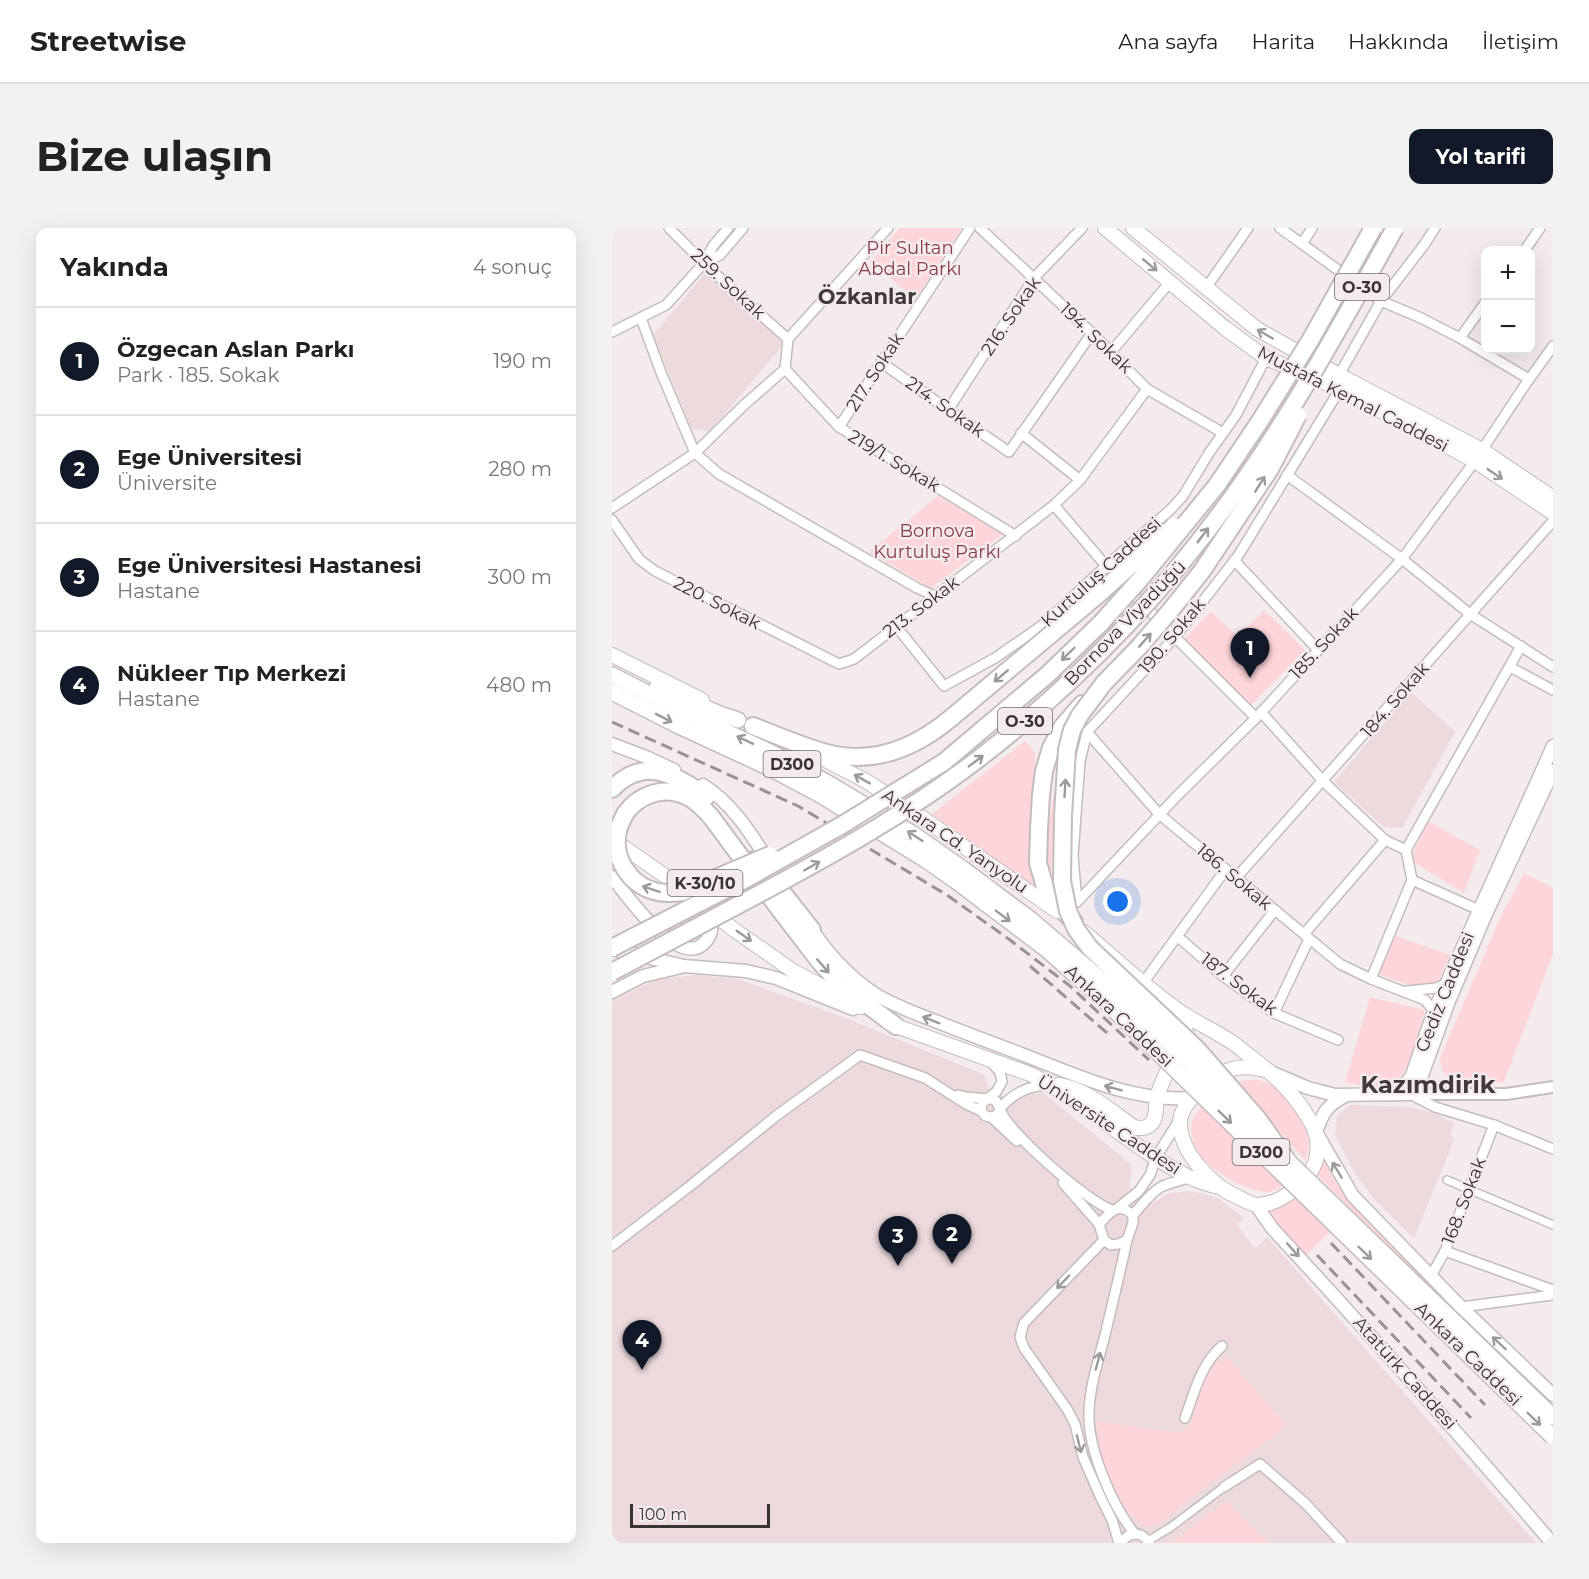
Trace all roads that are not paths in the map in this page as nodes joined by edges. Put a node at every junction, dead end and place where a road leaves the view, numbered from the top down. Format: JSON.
{"nodes":[{"id":1,"x":669,"y":228,"type":"edge"},
{"id":2,"x":728,"y":228,"type":"edge"},
{"id":3,"x":743,"y":228,"type":"edge"},
{"id":4,"x":888,"y":228,"type":"edge"},
{"id":5,"x":970,"y":228,"type":"edge"},
{"id":6,"x":980,"y":228,"type":"edge"},
{"id":7,"x":1082,"y":228,"type":"edge"},
{"id":8,"x":1105,"y":228,"type":"edge"},
{"id":9,"x":1134,"y":228,"type":"edge"},
{"id":10,"x":1248,"y":228,"type":"edge"},
{"id":11,"x":1280,"y":228,"type":"edge"},
{"id":12,"x":1311,"y":228,"type":"edge"},
{"id":13,"x":1373,"y":228,"type":"edge"},
{"id":14,"x":1395,"y":228,"type":"edge"},
{"id":15,"x":1435,"y":228,"type":"edge"},
{"id":16,"x":1540,"y":228,"type":"edge"},
{"id":17,"x":1302,"y":244,"type":"junction"},
{"id":18,"x":1527,"y":246,"type":"edge"},
{"id":19,"x":704,"y":263,"type":"junction"},
{"id":20,"x":1034,"y":278,"type":"junction"},
{"id":21,"x":1170,"y":282,"type":"junction"},
{"id":22,"x":1206,"y":288,"type":"junction"},
{"id":23,"x":1381,"y":301,"type":"junction"},
{"id":24,"x":1481,"y":309,"type":"edge"},
{"id":25,"x":641,"y":318,"type":"junction"},
{"id":26,"x":612,"y":332,"type":"edge"},
{"id":27,"x":1092,"y":333,"type":"junction"},
{"id":28,"x":1460,"y":338,"type":"junction"},
{"id":29,"x":788,"y":339,"type":"junction"},
{"id":30,"x":1329,"y":346,"type":"junction"},
{"id":31,"x":1553,"y":346,"type":"edge"},
{"id":32,"x":1111,"y":352,"type":"junction"},
{"id":33,"x":1266,"y":358,"type":"junction"},
{"id":34,"x":881,"y":362,"type":"junction"},
{"id":35,"x":785,"y":369,"type":"junction"},
{"id":36,"x":1528,"y":381,"type":"junction"},
{"id":37,"x":1339,"y":382,"type":"junction"},
{"id":38,"x":1147,"y":389,"type":"junction"},
{"id":39,"x":948,"y":410,"type":"junction"},
{"id":40,"x":838,"y":427,"type":"junction"},
{"id":41,"x":1021,"y":433,"type":"junction"},
{"id":42,"x":1223,"y":433,"type":"junction"},
{"id":43,"x":695,"y":453,"type":"junction"},
{"id":44,"x":1479,"y":455,"type":"junction"},
{"id":45,"x":1287,"y":475,"type":"junction"},
{"id":46,"x":1080,"y":480,"type":"junction"},
{"id":47,"x":1553,"y":498,"type":"edge"},
{"id":48,"x":1205,"y":501,"type":"junction"},
{"id":49,"x":1054,"y":505,"type":"junction"},
{"id":50,"x":612,"y":508,"type":"edge"},
{"id":51,"x":1553,"y":513,"type":"edge"},
{"id":52,"x":612,"y":520,"type":"edge"},
{"id":53,"x":1553,"y":521,"type":"edge"},
{"id":54,"x":1016,"y":536,"type":"junction"},
{"id":55,"x":1402,"y":559,"type":"junction"},
{"id":56,"x":1234,"y":560,"type":"junction"},
{"id":57,"x":1106,"y":566,"type":"junction"},
{"id":58,"x":935,"y":596,"type":"junction"},
{"id":59,"x":1470,"y":614,"type":"junction"},
{"id":60,"x":896,"y":626,"type":"junction"},
{"id":61,"x":1175,"y":637,"type":"junction"},
{"id":62,"x":1521,"y":646,"type":"junction"},
{"id":63,"x":1318,"y":650,"type":"junction"},
{"id":64,"x":612,"y":655,"type":"edge"},
{"id":65,"x":839,"y":664,"type":"joint"},
{"id":66,"x":1510,"y":667,"type":"junction"},
{"id":67,"x":1553,"y":667,"type":"edge"},
{"id":68,"x":612,"y":669,"type":"edge"},
{"id":69,"x":612,"y":675,"type":"edge"},
{"id":70,"x":1104,"y":683,"type":"junction"},
{"id":71,"x":1553,"y":690,"type":"edge"},
{"id":72,"x":612,"y":692,"type":"edge"},
{"id":73,"x":1259,"y":715,"type":"junction"},
{"id":74,"x":746,"y":723,"type":"junction"},
{"id":75,"x":1087,"y":732,"type":"junction"},
{"id":76,"x":612,"y":744,"type":"edge"},
{"id":77,"x":1553,"y":746,"type":"edge"},
{"id":78,"x":1553,"y":771,"type":"edge"},
{"id":79,"x":1323,"y":781,"type":"junction"},
{"id":80,"x":612,"y":789,"type":"edge"},
{"id":81,"x":1159,"y":814,"type":"junction"},
{"id":82,"x":842,"y":825,"type":"junction"},
{"id":83,"x":612,"y":839,"type":"edge"},
{"id":84,"x":1385,"y":840,"type":"junction"},
{"id":85,"x":1406,"y":850,"type":"junction"},
{"id":86,"x":1226,"y":869,"type":"junction"},
{"id":87,"x":960,"y":875,"type":"junction"},
{"id":88,"x":612,"y":877,"type":"edge"},
{"id":89,"x":1236,"y":878,"type":"junction"},
{"id":90,"x":1412,"y":880,"type":"junction"},
{"id":91,"x":1077,"y":902,"type":"joint"},
{"id":92,"x":705,"y":906,"type":"junction"},
{"id":93,"x":1275,"y":910,"type":"junction"},
{"id":94,"x":1479,"y":910,"type":"junction"},
{"id":95,"x":812,"y":930,"type":"junction"},
{"id":96,"x":1083,"y":931,"type":"junction"},
{"id":97,"x":1177,"y":936,"type":"junction"},
{"id":98,"x":1306,"y":937,"type":"junction"},
{"id":99,"x":612,"y":948,"type":"edge"},
{"id":100,"x":684,"y":966,"type":"junction"},
{"id":101,"x":612,"y":972,"type":"edge"},
{"id":102,"x":1223,"y":976,"type":"junction"},
{"id":103,"x":1371,"y":979,"type":"junction"},
{"id":104,"x":1143,"y":983,"type":"junction"},
{"id":105,"x":1447,"y":984,"type":"junction"},
{"id":106,"x":1405,"y":991,"type":"junction"},
{"id":107,"x":612,"y":992,"type":"edge"},
{"id":108,"x":1176,"y":1009,"type":"junction"},
{"id":109,"x":1434,"y":1011,"type":"junction"},
{"id":110,"x":1274,"y":1013,"type":"junction"},
{"id":111,"x":896,"y":1026,"type":"junction"},
{"id":112,"x":1338,"y":1040,"type":"dead end"},
{"id":113,"x":990,"y":1060,"type":"junction"},
{"id":114,"x":1269,"y":1071,"type":"junction"},
{"id":115,"x":1051,"y":1085,"type":"junction"},
{"id":116,"x":1553,"y":1087,"type":"edge"},
{"id":117,"x":947,"y":1091,"type":"junction"},
{"id":118,"x":1348,"y":1094,"type":"junction"},
{"id":119,"x":1395,"y":1094,"type":"junction"},
{"id":120,"x":1410,"y":1094,"type":"junction"},
{"id":121,"x":1152,"y":1098,"type":"junction"},
{"id":122,"x":1191,"y":1098,"type":"junction"},
{"id":123,"x":987,"y":1099,"type":"junction"},
{"id":124,"x":1000,"y":1109,"type":"junction"},
{"id":125,"x":981,"y":1111,"type":"junction"},
{"id":126,"x":991,"y":1117,"type":"junction"},
{"id":127,"x":1180,"y":1119,"type":"junction"},
{"id":128,"x":1494,"y":1125,"type":"junction"},
{"id":129,"x":1316,"y":1132,"type":"junction"},
{"id":130,"x":1553,"y":1149,"type":"edge"},
{"id":131,"x":1156,"y":1157,"type":"junction"},
{"id":132,"x":1287,"y":1160,"type":"junction"},
{"id":133,"x":1190,"y":1177,"type":"junction"},
{"id":134,"x":1447,"y":1180,"type":"dead end"},
{"id":135,"x":1220,"y":1188,"type":"junction"},
{"id":136,"x":1469,"y":1189,"type":"junction"},
{"id":137,"x":1256,"y":1205,"type":"junction"},
{"id":138,"x":1115,"y":1209,"type":"junction"},
{"id":139,"x":1133,"y":1215,"type":"junction"},
{"id":140,"x":1099,"y":1224,"type":"junction"},
{"id":141,"x":1553,"y":1225,"type":"edge"},
{"id":142,"x":1104,"y":1240,"type":"junction"},
{"id":143,"x":1127,"y":1240,"type":"junction"},
{"id":144,"x":612,"y":1246,"type":"edge"},
{"id":145,"x":1445,"y":1251,"type":"junction"},
{"id":146,"x":1431,"y":1276,"type":"junction"},
{"id":147,"x":1553,"y":1293,"type":"edge"},
{"id":148,"x":1461,"y":1307,"type":"junction"},
{"id":149,"x":1222,"y":1346,"type":"dead end"},
{"id":150,"x":1553,"y":1395,"type":"edge"},
{"id":151,"x":1553,"y":1417,"type":"edge"},
{"id":152,"x":1185,"y":1418,"type":"dead end"},
{"id":153,"x":1553,"y":1437,"type":"edge"},
{"id":154,"x":1224,"y":1487,"type":"joint"},
{"id":155,"x":1135,"y":1534,"type":"junction"},
{"id":156,"x":1148,"y":1542,"type":"edge"},
{"id":157,"x":1120,"y":1543,"type":"edge"},
{"id":158,"x":1342,"y":1543,"type":"edge"},
{"id":159,"x":1552,"y":1543,"type":"edge"}],
"edges":[{"from":1,"to":19,"type":"street","name":"259. Sokak"},
{"from":2,"to":19,"type":"street"},
{"from":3,"to":19,"type":"street"},
{"from":4,"to":29,"type":"street"},
{"from":5,"to":34,"type":"street","name":"217. Sokak"},
{"from":6,"to":20,"type":"street","name":"194. Sokak"},
{"from":7,"to":20,"type":"street","name":"216. Sokak"},
{"from":8,"to":21,"type":"main road","name":"Mustafa Kemal Caddesi","one_way":true},
{"from":9,"to":22,"type":"main road","name":"Mustafa Kemal Caddesi"},
{"from":10,"to":22,"type":"street"},
{"from":11,"to":17,"type":"street"},
{"from":12,"to":17,"type":"street"},
{"from":13,"to":48,"type":"highway","name":"Bornova Viyadüğü","number":"O-30","bridge":true},
{"from":14,"to":30,"type":"highway","name":"Bornova Viyadüğü","number":"O-30","bridge":true},
{"from":15,"to":23,"type":"street","name":"190. Sokak"},
{"from":16,"to":18,"type":"street"},
{"from":17,"to":23,"type":"street"},
{"from":19,"to":25,"type":"street"},
{"from":19,"to":29,"type":"street","name":"259. Sokak"},
{"from":20,"to":27,"type":"street","name":"194. Sokak"},
{"from":20,"to":39,"type":"street","name":"216. Sokak"},
{"from":21,"to":32,"type":"street"},
{"from":21,"to":33,"type":"main road","name":"Mustafa Kemal Caddesi"},
{"from":37,"to":22,"type":"main road","name":"Mustafa Kemal Caddesi","one_way":true},
{"from":23,"to":28,"type":"street"},
{"from":23,"to":37,"type":"street","name":"190. Sokak"},
{"from":24,"to":28,"type":"street"},
{"from":25,"to":26,"type":"street"},
{"from":25,"to":43,"type":"street"},
{"from":27,"to":32,"type":"street","name":"194. Sokak"},
{"from":27,"to":41,"type":"street"},
{"from":28,"to":36,"type":"street"},
{"from":29,"to":35,"type":"street"},
{"from":70,"to":30,"type":"highway","one_way":true,"bridge":true},
{"from":101,"to":30,"type":"highway","name":"Bornova Viyadüğü","number":"O-30","one_way":true,"bridge":true},
{"from":31,"to":36,"type":"street","name":"185. Sokak"},
{"from":32,"to":38,"type":"street","name":"194. Sokak"},
{"from":33,"to":37,"type":"main road","name":"Mustafa Kemal Caddesi"},
{"from":33,"to":42,"type":"street","name":"Kurtuluş Caddesi"},
{"from":34,"to":39,"type":"street","name":"214. Sokak"},
{"from":34,"to":40,"type":"street","name":"217. Sokak"},
{"from":35,"to":40,"type":"street","name":"219/1. Sokak"},
{"from":35,"to":43,"type":"street"},
{"from":36,"to":44,"type":"street","name":"185. Sokak"},
{"from":37,"to":44,"type":"main road","name":"Mustafa Kemal Caddesi"},
{"from":37,"to":45,"type":"street","name":"190. Sokak"},
{"from":38,"to":42,"type":"street","name":"194. Sokak"},
{"from":38,"to":46,"type":"street","name":"213. Sokak"},
{"from":39,"to":41,"type":"street","name":"214. Sokak"},
{"from":40,"to":54,"type":"street","name":"219/1. Sokak"},
{"from":41,"to":46,"type":"street"},
{"from":42,"to":57,"type":"street","name":"Kurtuluş Caddesi"},
{"from":43,"to":50,"type":"street"},
{"from":43,"to":58,"type":"street"},
{"from":44,"to":47,"type":"main road","name":"Mustafa Kemal Caddesi"},
{"from":44,"to":51,"type":"main road","name":"Mustafa Kemal Caddesi","one_way":true},
{"from":44,"to":55,"type":"street","name":"185. Sokak"},
{"from":45,"to":55,"type":"street"},
{"from":45,"to":56,"type":"street","name":"190. Sokak"},
{"from":46,"to":49,"type":"street","name":"213. Sokak"},
{"from":48,"to":74,"type":"highway","one_way":true,"bridge":true},
{"from":48,"to":82,"type":"highway","name":"Bornova Viyadüğü","number":"O-30","one_way":true,"bridge":true},
{"from":49,"to":54,"type":"street","name":"213. Sokak"},
{"from":49,"to":57,"type":"street"},
{"from":52,"to":65,"type":"street","name":"220. Sokak"},
{"from":53,"to":59,"type":"street","name":"184. Sokak"},
{"from":54,"to":58,"type":"street","name":"213. Sokak"},
{"from":55,"to":59,"type":"street"},
{"from":55,"to":63,"type":"street","name":"185. Sokak"},
{"from":56,"to":61,"type":"street","name":"190. Sokak"},
{"from":56,"to":63,"type":"street"},
{"from":57,"to":60,"type":"street","name":"Kurtuluş Caddesi"},
{"from":57,"to":61,"type":"street"},
{"from":58,"to":60,"type":"street","name":"213. Sokak"},
{"from":59,"to":62,"type":"street"},
{"from":59,"to":79,"type":"street","name":"184. Sokak"},
{"from":60,"to":65,"type":"street","name":"213. Sokak"},
{"from":61,"to":73,"type":"street"},
{"from":61,"to":75,"type":"street","name":"190. Sokak"},
{"from":62,"to":66,"type":"street"},
{"from":62,"to":67,"type":"street"},
{"from":63,"to":73,"type":"street","name":"185. Sokak"},
{"from":64,"to":74,"type":"main road","name":"Ankara Cd. Yanyolu"},
{"from":66,"to":71,"type":"street"},
{"from":66,"to":85,"type":"street"},
{"from":68,"to":74,"type":"highway"},
{"from":87,"to":69,"type":"highway","name":"Ankara Caddesi","number":"D300","one_way":true},
{"from":70,"to":96,"type":"highway","bridge":true},
{"from":132,"to":70,"type":"highway","one_way":true,"bridge":true},
{"from":72,"to":87,"type":"highway","name":"Ankara Caddesi","number":"D300","one_way":true},
{"from":73,"to":79,"type":"street"},
{"from":73,"to":81,"type":"street","name":"185. Sokak"},
{"from":96,"to":74,"type":"main road","name":"Ankara Cd. Yanyolu","one_way":true},
{"from":75,"to":81,"type":"street","name":"186. Sokak"},
{"from":75,"to":91,"type":"street","name":"190. Sokak"},
{"from":76,"to":95,"type":"main road"},
{"from":77,"to":94,"type":"main road","name":"Gediz Caddesi"},
{"from":78,"to":120,"type":"main road","name":"Gediz Caddesi"},
{"from":79,"to":84,"type":"street"},
{"from":79,"to":89,"type":"street","name":"184. Sokak"},
{"from":80,"to":95,"type":"highway"},
{"from":81,"to":86,"type":"street","name":"186. Sokak"},
{"from":81,"to":91,"type":"street","name":"185. Sokak"},
{"from":82,"to":99,"type":"highway","name":"Bornova Viyadüğü","number":"O-30","bridge":true},
{"from":82,"to":111,"type":"highway","number":"K-30/10","one_way":true,"bridge":true},
{"from":83,"to":92,"type":"main road","name":"Üniversite Caddesi"},
{"from":84,"to":85,"type":"street"},
{"from":84,"to":98,"type":"street"},
{"from":85,"to":90,"type":"street"},
{"from":86,"to":89,"type":"street","name":"186. Sokak"},
{"from":86,"to":97,"type":"street"},
{"from":87,"to":132,"type":"highway","name":"Ankara Caddesi","number":"D300","bridge":true},
{"from":87,"to":153,"type":"highway","name":"Ankara Caddesi","number":"D300","one_way":true,"bridge":true},
{"from":88,"to":92,"type":"main road"},
{"from":89,"to":93,"type":"street","name":"186. Sokak"},
{"from":90,"to":94,"type":"street"},
{"from":90,"to":103,"type":"street"},
{"from":92,"to":111,"type":"main road","name":"Üniversite Caddesi","one_way":true},
{"from":93,"to":98,"type":"street","name":"186. Sokak"},
{"from":93,"to":102,"type":"street"},
{"from":94,"to":105,"type":"main road","name":"Gediz Caddesi"},
{"from":121,"to":95,"type":"main road","one_way":true},
{"from":96,"to":104,"type":"main road","name":"Ankara Cd. Yanyolu"},
{"from":97,"to":102,"type":"street","name":"187. Sokak"},
{"from":97,"to":104,"type":"street"},
{"from":98,"to":103,"type":"street","name":"186. Sokak"},
{"from":98,"to":110,"type":"street"},
{"from":99,"to":100,"type":"main road"},
{"from":100,"to":107,"type":"main road"},
{"from":100,"to":111,"type":"main road"},
{"from":102,"to":110,"type":"street","name":"187. Sokak"},
{"from":103,"to":106,"type":"street","name":"186. Sokak"},
{"from":104,"to":108,"type":"main road","name":"Ankara Cd. Yanyolu"},
{"from":105,"to":106,"type":"street","name":"186. Sokak"},
{"from":105,"to":109,"type":"main road","name":"Gediz Caddesi"},
{"from":106,"to":109,"type":"street","name":"186. Sokak"},
{"from":108,"to":114,"type":"main road","name":"Ankara Cd. Yanyolu"},
{"from":108,"to":121,"type":"main road"},
{"from":109,"to":119,"type":"main road","name":"Gediz Caddesi"},
{"from":110,"to":112,"type":"street","name":"187. Sokak"},
{"from":111,"to":113,"type":"main road","name":"Üniversite Caddesi"},
{"from":113,"to":115,"type":"main road","name":"Üniversite Caddesi"},
{"from":113,"to":123,"type":"street"},
{"from":114,"to":118,"type":"main road"},
{"from":114,"to":122,"type":"main road"},
{"from":114,"to":129,"type":"main road"},
{"from":115,"to":121,"type":"main road"},
{"from":115,"to":124,"type":"street"},
{"from":115,"to":131,"type":"main road","name":"Üniversite Caddesi"},
{"from":116,"to":120,"type":"street"},
{"from":117,"to":123,"type":"street"},
{"from":117,"to":125,"type":"street"},
{"from":117,"to":144,"type":"street"},
{"from":118,"to":119,"type":"main road"},
{"from":118,"to":129,"type":"main road"},
{"from":119,"to":120,"type":"main road"},
{"from":120,"to":128,"type":"street"},
{"from":121,"to":122,"type":"main road"},
{"from":122,"to":127,"type":"main road"},
{"from":123,"to":124,"type":"street"},
{"from":123,"to":125,"type":"street"},
{"from":124,"to":126,"type":"street"},
{"from":124,"to":138,"type":"street"},
{"from":125,"to":126,"type":"street"},
{"from":126,"to":140,"type":"street"},
{"from":127,"to":131,"type":"street"},
{"from":127,"to":135,"type":"main road"},
{"from":128,"to":130,"type":"street"},
{"from":128,"to":136,"type":"street","name":"168. Sokak"},
{"from":129,"to":137,"type":"main road"},
{"from":146,"to":129,"type":"main road","name":"Ankara Caddesi","one_way":true},
{"from":131,"to":133,"type":"main road","name":"Üniversite Caddesi"},
{"from":131,"to":138,"type":"street"},
{"from":132,"to":151,"type":"highway","name":"Ankara Caddesi","number":"D300","bridge":true},
{"from":133,"to":135,"type":"main road","name":"Üniversite Caddesi"},
{"from":133,"to":139,"type":"street"},
{"from":134,"to":136,"type":"street"},
{"from":135,"to":137,"type":"main road"},
{"from":136,"to":141,"type":"street"},
{"from":136,"to":145,"type":"street","name":"168. Sokak"},
{"from":137,"to":159,"type":"main road","name":"Atatürk Caddesi","one_way":true},
{"from":138,"to":139,"type":"street"},
{"from":138,"to":140,"type":"street"},
{"from":139,"to":143,"type":"street"},
{"from":140,"to":142,"type":"street"},
{"from":142,"to":143,"type":"street"},
{"from":142,"to":157,"type":"street","one_way":true},
{"from":155,"to":143,"type":"street","one_way":true},
{"from":145,"to":146,"type":"street","name":"168. Sokak"},
{"from":145,"to":147,"type":"street"},
{"from":146,"to":148,"type":"main road","name":"Ankara Caddesi"},
{"from":147,"to":148,"type":"street"},
{"from":150,"to":148,"type":"main road","name":"Ankara Caddesi","one_way":true},
{"from":149,"to":152,"type":"street"},
{"from":154,"to":156,"type":"street"},
{"from":154,"to":158,"type":"street"},
{"from":155,"to":156,"type":"street"},
{"from":155,"to":157,"type":"street"}]}
